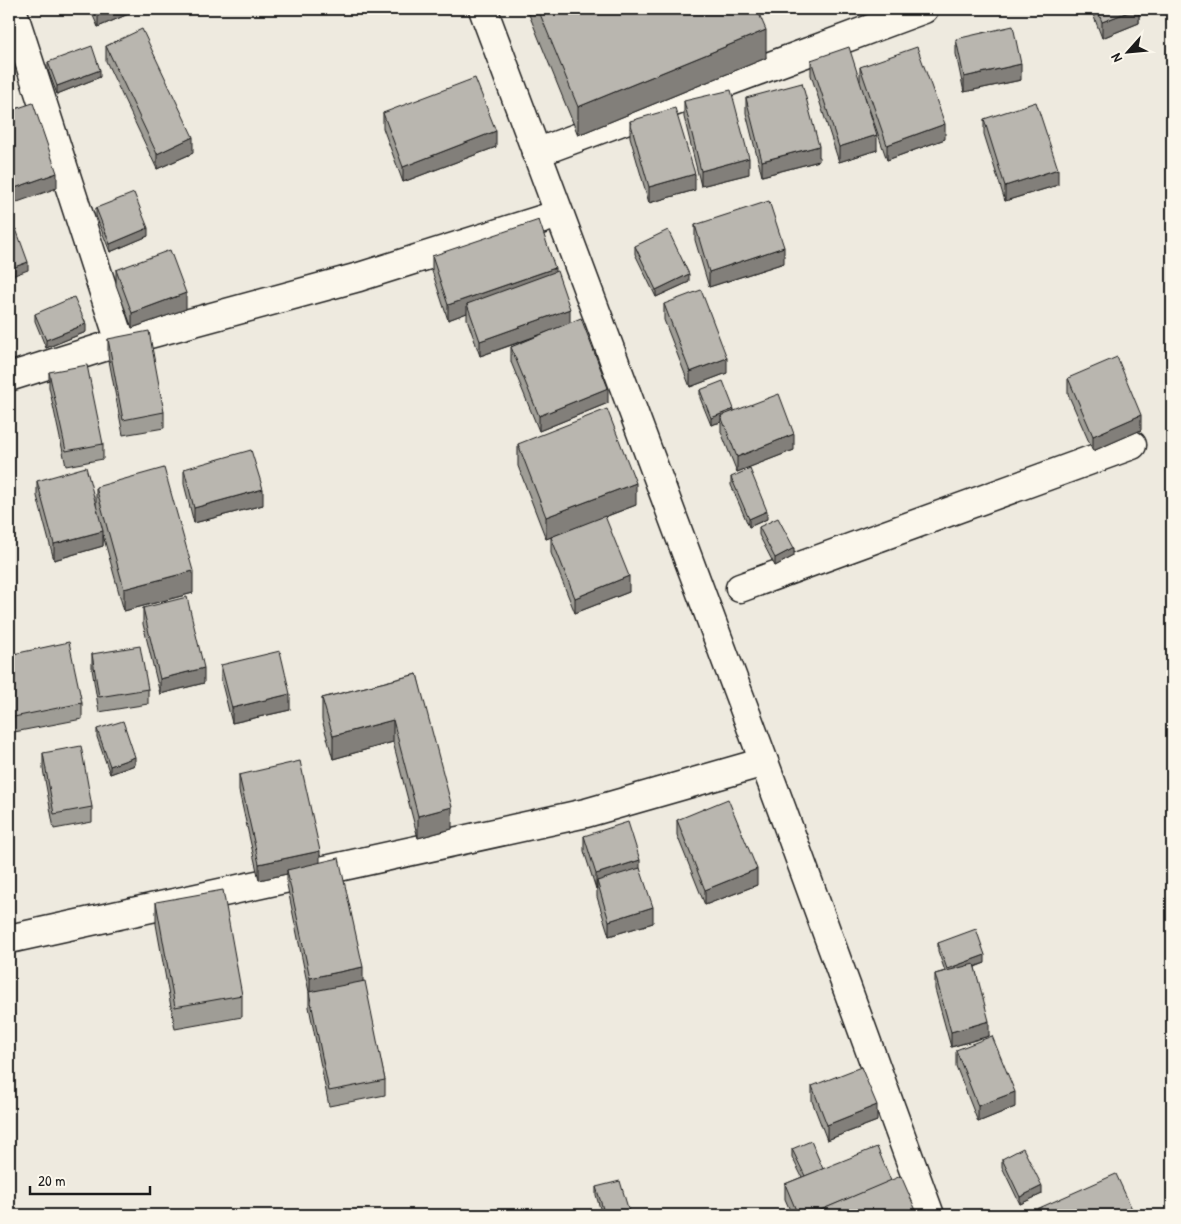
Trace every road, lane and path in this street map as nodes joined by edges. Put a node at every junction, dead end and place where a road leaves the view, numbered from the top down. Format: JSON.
{"nodes":[{"id":1,"x":12,"y":9,"type":"edge"},
{"id":2,"x":482,"y":9,"type":"edge"},
{"id":3,"x":924,"y":9,"type":"edge"},
{"id":4,"x":536,"y":153,"type":"junction"},
{"id":5,"x":559,"y":214,"type":"junction"},
{"id":6,"x":120,"y":342,"type":"junction"},
{"id":7,"x":9,"y":378,"type":"edge"},
{"id":8,"x":1132,"y":445,"type":"dead end"},
{"id":9,"x":740,"y":588,"type":"dead end"},
{"id":10,"x":764,"y":762,"type":"junction"},
{"id":11,"x":9,"y":939,"type":"edge"},
{"id":12,"x":930,"y":1215,"type":"edge"}],
"edges":[{"from":1,"to":6,"type":"street"},
{"from":2,"to":4,"type":"street"},
{"from":3,"to":4,"type":"street"},
{"from":4,"to":5,"type":"street"},
{"from":5,"to":6,"type":"street"},
{"from":5,"to":10,"type":"street"},
{"from":6,"to":7,"type":"street"},
{"from":8,"to":9,"type":"street"},
{"from":10,"to":11,"type":"street"},
{"from":10,"to":12,"type":"street"}]}
